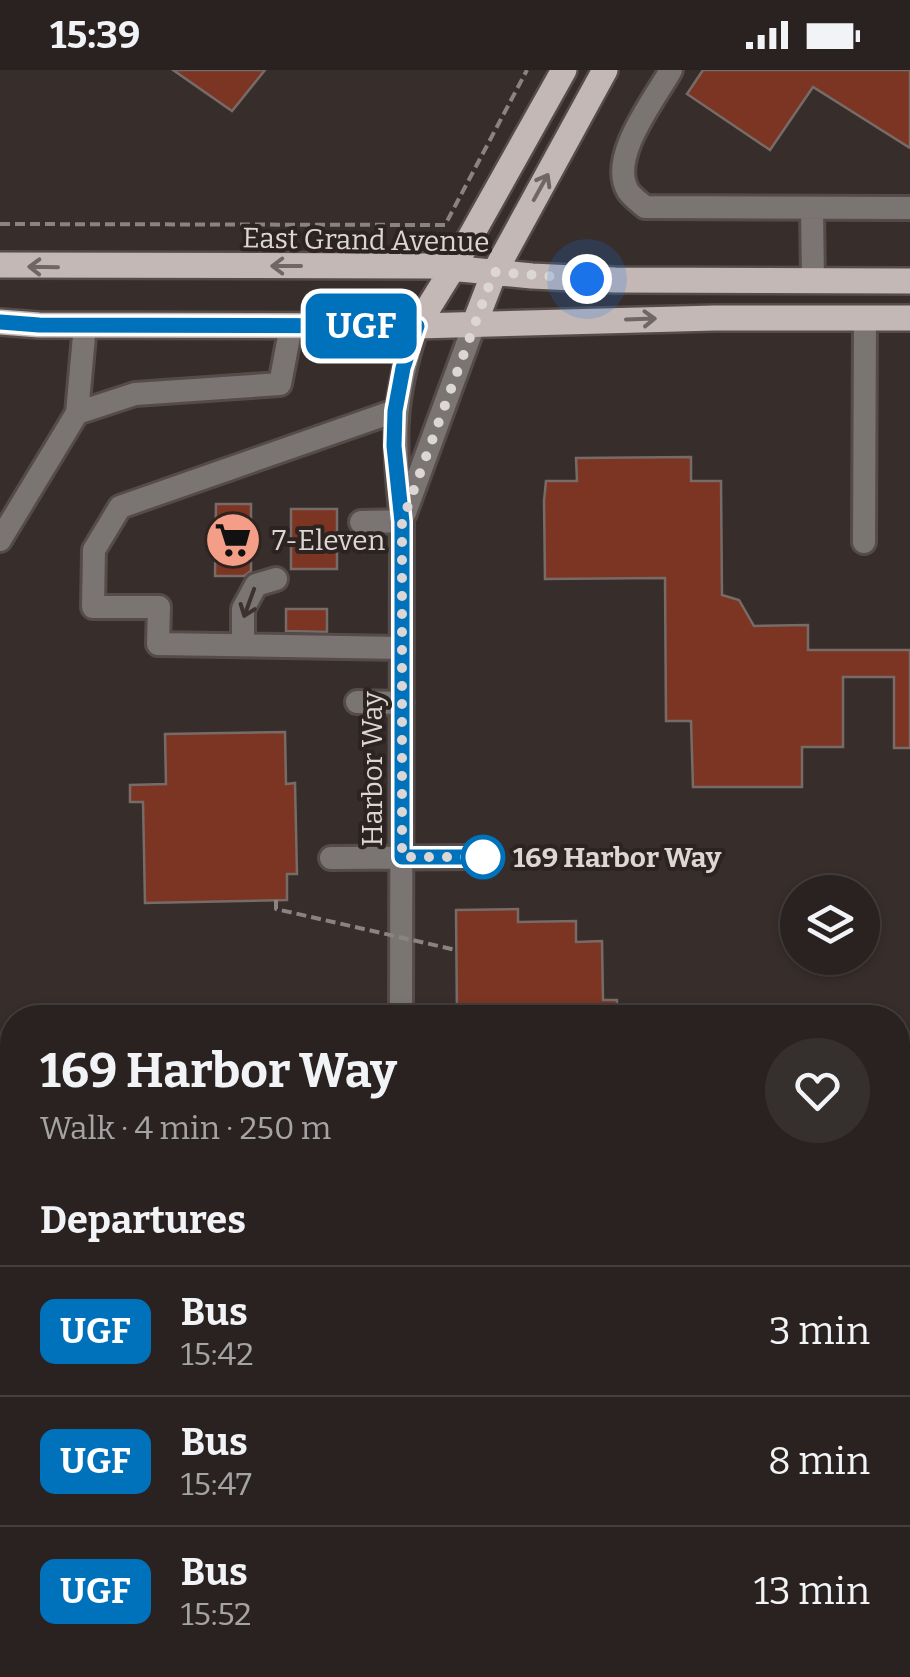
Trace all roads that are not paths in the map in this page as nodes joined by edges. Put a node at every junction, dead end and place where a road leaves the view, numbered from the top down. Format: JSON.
{"nodes":[{"id":1,"x":564,"y":70,"type":"edge"},
{"id":2,"x":605,"y":70,"type":"edge"},
{"id":3,"x":672,"y":70,"type":"edge"},
{"id":4,"x":910,"y":208,"type":"edge"},
{"id":5,"x":812,"y":209,"type":"junction"},
{"id":6,"x":0,"y":265,"type":"edge"},
{"id":7,"x":453,"y":268,"type":"junction"},
{"id":8,"x":494,"y":272,"type":"junction"},
{"id":9,"x":814,"y":281,"type":"junction"},
{"id":10,"x":910,"y":281,"type":"edge"},
{"id":11,"x":865,"y":318,"type":"junction"},
{"id":12,"x":910,"y":318,"type":"edge"},
{"id":13,"x":0,"y":322,"type":"edge"},
{"id":14,"x":474,"y":324,"type":"junction"},
{"id":15,"x":85,"y":325,"type":"junction"},
{"id":16,"x":291,"y":326,"type":"junction"},
{"id":17,"x":417,"y":326,"type":"junction"},
{"id":18,"x":395,"y":411,"type":"junction"},
{"id":19,"x":77,"y":413,"type":"junction"},
{"id":20,"x":360,"y":522,"type":"dead end"},
{"id":21,"x":402,"y":522,"type":"junction"},
{"id":22,"x":0,"y":540,"type":"edge"},
{"id":23,"x":864,"y":542,"type":"dead end"},
{"id":24,"x":276,"y":579,"type":"dead end"},
{"id":25,"x":243,"y":644,"type":"junction"},
{"id":26,"x":402,"y":648,"type":"junction"},
{"id":27,"x":357,"y":702,"type":"dead end"},
{"id":28,"x":402,"y":703,"type":"junction"},
{"id":29,"x":402,"y":857,"type":"junction"},
{"id":30,"x":483,"y":857,"type":"dead end"},
{"id":31,"x":331,"y":858,"type":"dead end"},
{"id":32,"x":402,"y":1005,"type":"edge"},
{"id":33,"x":766,"y":1677,"type":"edge"},
{"id":34,"x":777,"y":1677,"type":"edge"},
{"id":35,"x":859,"y":1677,"type":"edge"}],
"edges":[{"from":1,"to":7,"type":"main road"},
{"from":8,"to":2,"type":"main road","one_way":true},
{"from":3,"to":5,"type":"street"},
{"from":4,"to":5,"type":"street"},
{"from":5,"to":9,"type":"street"},
{"from":7,"to":6,"type":"main road","name":"East Grand Avenue","one_way":true},
{"from":7,"to":8,"type":"main road","name":"East Grand Avenue"},
{"from":7,"to":17,"type":"main road"},
{"from":8,"to":9,"type":"main road","name":"East Grand Avenue"},
{"from":8,"to":14,"type":"main road"},
{"from":9,"to":10,"type":"main road","name":"East Grand Avenue"},
{"from":11,"to":12,"type":"main road"},
{"from":14,"to":11,"type":"main road","one_way":true},
{"from":11,"to":23,"type":"street"},
{"from":13,"to":15,"type":"main road"},
{"from":14,"to":17,"type":"main road"},
{"from":14,"to":21,"type":"street","name":"Harbor Way"},
{"from":15,"to":16,"type":"main road"},
{"from":15,"to":19,"type":"street"},
{"from":16,"to":17,"type":"main road"},
{"from":16,"to":19,"type":"street"},
{"from":17,"to":18,"type":"street","name":"Harbor Way"},
{"from":18,"to":21,"type":"street","name":"Harbor Way"},
{"from":18,"to":25,"type":"street"},
{"from":19,"to":22,"type":"street"},
{"from":20,"to":21,"type":"street"},
{"from":21,"to":26,"type":"street","name":"Harbor Way"},
{"from":24,"to":25,"type":"street","one_way":true},
{"from":25,"to":26,"type":"street"},
{"from":26,"to":28,"type":"street","name":"Harbor Way"},
{"from":27,"to":28,"type":"street"},
{"from":28,"to":29,"type":"street","name":"Harbor Way"},
{"from":29,"to":30,"type":"street"},
{"from":29,"to":31,"type":"street"},
{"from":29,"to":32,"type":"street","name":"Harbor Way"},
{"from":33,"to":34,"type":"street"},
{"from":34,"to":35,"type":"street"}]}
